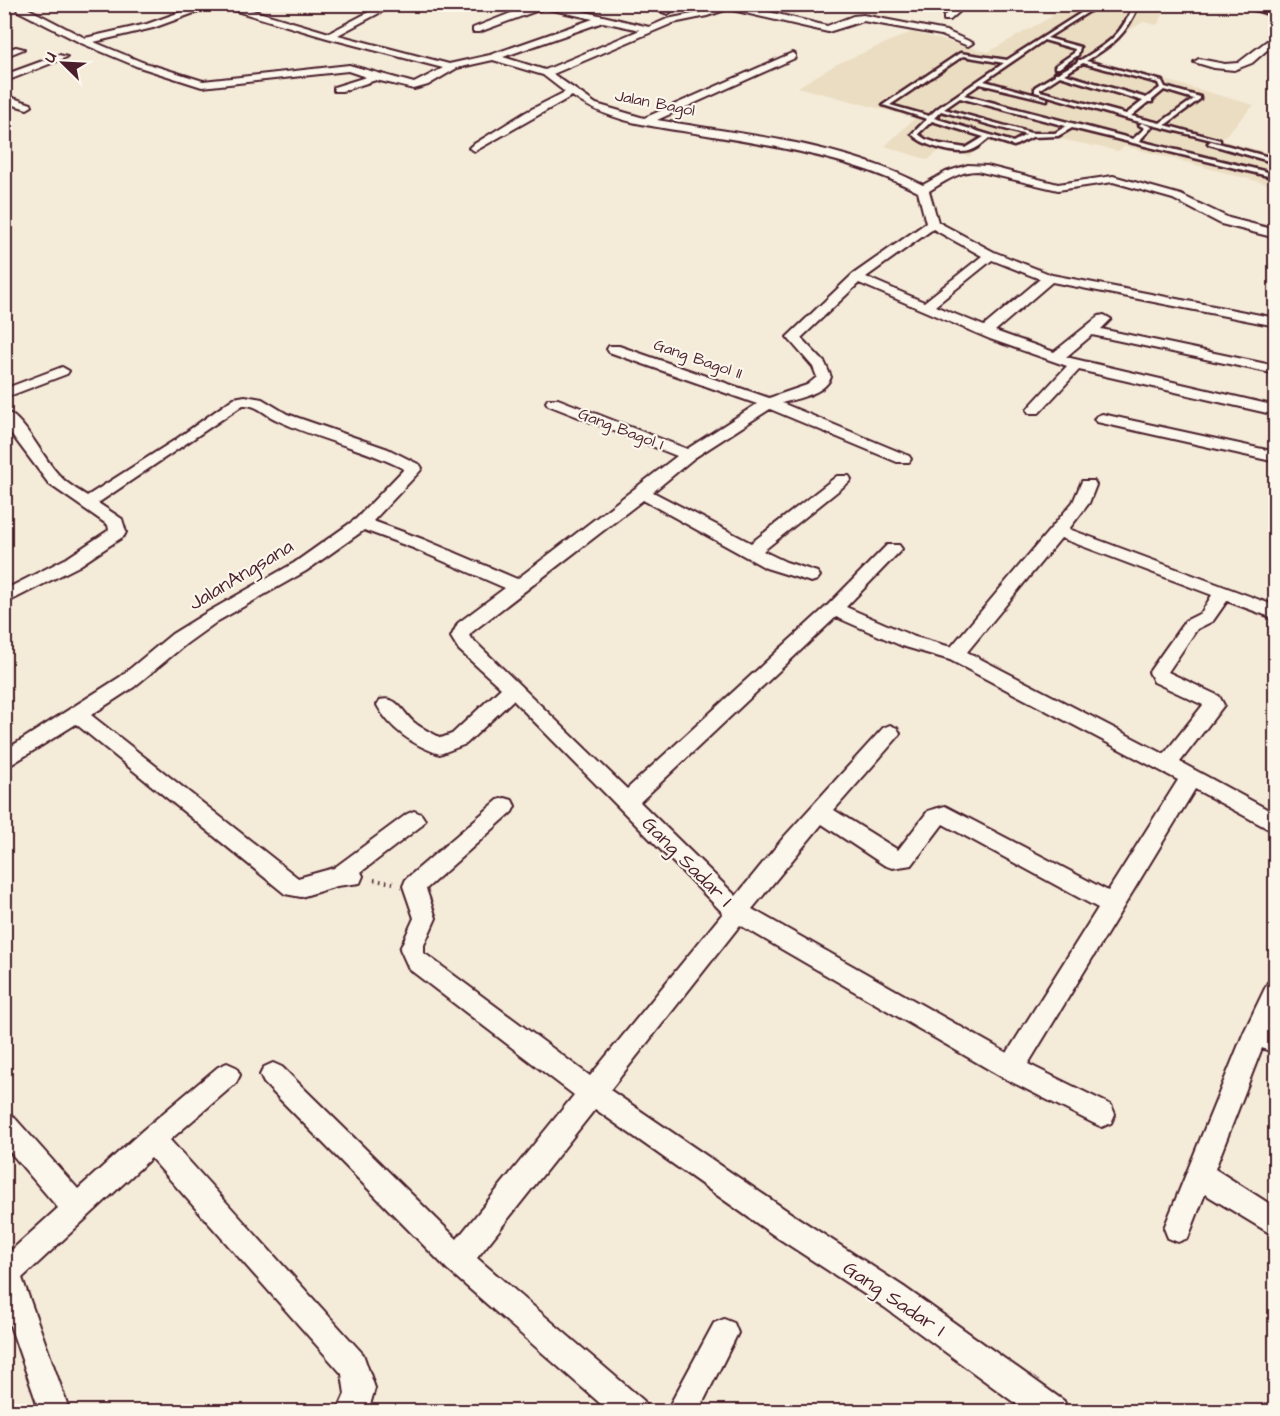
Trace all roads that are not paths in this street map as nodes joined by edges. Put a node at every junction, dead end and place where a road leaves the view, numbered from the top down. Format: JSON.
{"nodes":[{"id":1,"x":19,"y":4,"type":"edge"},
{"id":2,"x":213,"y":4,"type":"edge"},
{"id":3,"x":220,"y":4,"type":"edge"},
{"id":4,"x":392,"y":4,"type":"edge"},
{"id":5,"x":495,"y":4,"type":"edge"},
{"id":6,"x":643,"y":4,"type":"edge"},
{"id":7,"x":964,"y":4,"type":"edge"},
{"id":8,"x":1067,"y":4,"type":"edge"},
{"id":9,"x":1099,"y":4,"type":"edge"},
{"id":10,"x":1137,"y":4,"type":"edge"},
{"id":11,"x":1241,"y":4,"type":"edge"},
{"id":12,"x":544,"y":5,"type":"edge"},
{"id":13,"x":730,"y":5,"type":"edge"},
{"id":14,"x":526,"y":10,"type":"junction"},
{"id":15,"x":1087,"y":10,"type":"junction"},
{"id":16,"x":669,"y":11,"type":"dead end"},
{"id":17,"x":1275,"y":12,"type":"edge"},
{"id":18,"x":947,"y":18,"type":"dead end"},
{"id":19,"x":602,"y":19,"type":"junction"},
{"id":20,"x":476,"y":30,"type":"dead end"},
{"id":21,"x":651,"y":30,"type":"junction"},
{"id":22,"x":330,"y":36,"type":"junction"},
{"id":23,"x":1275,"y":37,"type":"edge"},
{"id":24,"x":1043,"y":38,"type":"junction"},
{"id":25,"x":84,"y":41,"type":"junction"},
{"id":26,"x":968,"y":43,"type":"dead end"},
{"id":27,"x":19,"y":49,"type":"dead end"},
{"id":28,"x":4,"y":54,"type":"edge"},
{"id":29,"x":792,"y":56,"type":"dead end"},
{"id":30,"x":62,"y":57,"type":"dead end"},
{"id":31,"x":493,"y":57,"type":"junction"},
{"id":32,"x":1080,"y":61,"type":"junction"},
{"id":33,"x":1008,"y":62,"type":"junction"},
{"id":34,"x":1199,"y":62,"type":"dead end"},
{"id":35,"x":453,"y":67,"type":"junction"},
{"id":36,"x":546,"y":73,"type":"junction"},
{"id":37,"x":1057,"y":74,"type":"junction"},
{"id":38,"x":376,"y":77,"type":"junction"},
{"id":39,"x":4,"y":79,"type":"edge"},
{"id":40,"x":980,"y":82,"type":"junction"},
{"id":41,"x":1163,"y":88,"type":"junction"},
{"id":42,"x":338,"y":89,"type":"dead end"},
{"id":43,"x":572,"y":92,"type":"junction"},
{"id":44,"x":1018,"y":92,"type":"junction"},
{"id":45,"x":961,"y":96,"type":"junction"},
{"id":46,"x":4,"y":98,"type":"edge"},
{"id":47,"x":1150,"y":101,"type":"junction"},
{"id":48,"x":27,"y":106,"type":"dead end"},
{"id":49,"x":940,"y":109,"type":"junction"},
{"id":50,"x":1126,"y":117,"type":"junction"},
{"id":51,"x":929,"y":118,"type":"junction"},
{"id":52,"x":645,"y":121,"type":"junction"},
{"id":53,"x":1071,"y":126,"type":"junction"},
{"id":54,"x":1160,"y":126,"type":"junction"},
{"id":55,"x":1149,"y":127,"type":"junction"},
{"id":56,"x":1031,"y":135,"type":"junction"},
{"id":57,"x":987,"y":137,"type":"junction"},
{"id":58,"x":1218,"y":141,"type":"dead end"},
{"id":59,"x":1134,"y":142,"type":"junction"},
{"id":60,"x":475,"y":148,"type":"dead end"},
{"id":61,"x":1275,"y":161,"type":"edge"},
{"id":62,"x":1275,"y":176,"type":"edge"},
{"id":63,"x":923,"y":190,"type":"junction"},
{"id":64,"x":932,"y":224,"type":"junction"},
{"id":65,"x":1275,"y":234,"type":"edge"},
{"id":66,"x":990,"y":255,"type":"junction"},
{"id":67,"x":856,"y":278,"type":"junction"},
{"id":68,"x":1049,"y":278,"type":"junction"},
{"id":69,"x":926,"y":307,"type":"junction"},
{"id":70,"x":1104,"y":319,"type":"dead end"},
{"id":71,"x":1275,"y":322,"type":"edge"},
{"id":72,"x":1092,"y":331,"type":"junction"},
{"id":73,"x":986,"y":332,"type":"junction"},
{"id":74,"x":614,"y":349,"type":"dead end"},
{"id":75,"x":1056,"y":358,"type":"junction"},
{"id":76,"x":1076,"y":365,"type":"junction"},
{"id":77,"x":1275,"y":370,"type":"edge"},
{"id":78,"x":62,"y":371,"type":"dead end"},
{"id":79,"x":4,"y":394,"type":"edge"},
{"id":80,"x":553,"y":402,"type":"dead end"},
{"id":81,"x":769,"y":403,"type":"junction"},
{"id":82,"x":1034,"y":410,"type":"dead end"},
{"id":83,"x":1275,"y":411,"type":"edge"},
{"id":84,"x":4,"y":416,"type":"edge"},
{"id":85,"x":1102,"y":419,"type":"dead end"},
{"id":86,"x":688,"y":455,"type":"junction"},
{"id":87,"x":1275,"y":457,"type":"edge"},
{"id":88,"x":903,"y":459,"type":"dead end"},
{"id":89,"x":843,"y":479,"type":"dead end"},
{"id":90,"x":1088,"y":485,"type":"dead end"},
{"id":91,"x":642,"y":493,"type":"junction"},
{"id":92,"x":86,"y":504,"type":"junction"},
{"id":93,"x":362,"y":523,"type":"junction"},
{"id":94,"x":1059,"y":531,"type":"junction"},
{"id":95,"x":893,"y":549,"type":"dead end"},
{"id":96,"x":752,"y":551,"type":"junction"},
{"id":97,"x":811,"y":576,"type":"dead end"},
{"id":98,"x":517,"y":586,"type":"junction"},
{"id":99,"x":1222,"y":594,"type":"junction"},
{"id":100,"x":4,"y":598,"type":"edge"},
{"id":101,"x":834,"y":609,"type":"junction"},
{"id":102,"x":1275,"y":614,"type":"edge"},
{"id":103,"x":955,"y":654,"type":"junction"},
{"id":104,"x":513,"y":688,"type":"junction"},
{"id":105,"x":387,"y":705,"type":"dead end"},
{"id":106,"x":77,"y":714,"type":"junction"},
{"id":107,"x":890,"y":734,"type":"dead end"},
{"id":108,"x":4,"y":761,"type":"edge"},
{"id":109,"x":1167,"y":764,"type":"junction"},
{"id":110,"x":1191,"y":777,"type":"junction"},
{"id":111,"x":627,"y":801,"type":"junction"},
{"id":112,"x":505,"y":807,"type":"dead end"},
{"id":113,"x":820,"y":811,"type":"junction"},
{"id":114,"x":414,"y":820,"type":"dead end"},
{"id":115,"x":1275,"y":825,"type":"edge"},
{"id":116,"x":1113,"y":906,"type":"junction"},
{"id":117,"x":737,"y":912,"type":"junction"},
{"id":118,"x":1275,"y":990,"type":"edge"},
{"id":119,"x":1265,"y":1038,"type":"edge"},
{"id":120,"x":1011,"y":1069,"type":"junction"},
{"id":121,"x":227,"y":1074,"type":"dead end"},
{"id":122,"x":273,"y":1075,"type":"dead end"},
{"id":123,"x":593,"y":1092,"type":"junction"},
{"id":124,"x":1102,"y":1114,"type":"dead end"},
{"id":125,"x":4,"y":1125,"type":"edge"},
{"id":126,"x":152,"y":1139,"type":"junction"},
{"id":127,"x":1199,"y":1174,"type":"junction"},
{"id":128,"x":76,"y":1208,"type":"junction"},
{"id":129,"x":1275,"y":1224,"type":"edge"},
{"id":130,"x":1178,"y":1228,"type":"dead end"},
{"id":131,"x":458,"y":1260,"type":"junction"},
{"id":132,"x":6,"y":1275,"type":"edge"},
{"id":133,"x":724,"y":1333,"type":"dead end"},
{"id":134,"x":54,"y":1412,"type":"edge"},
{"id":135,"x":352,"y":1412,"type":"edge"},
{"id":136,"x":633,"y":1412,"type":"edge"},
{"id":137,"x":681,"y":1412,"type":"edge"},
{"id":138,"x":1053,"y":1412,"type":"edge"}],
"edges":[{"from":1,"to":25,"type":"street"},
{"from":2,"to":25,"type":"street"},
{"from":3,"to":22,"type":"street"},
{"from":4,"to":22,"type":"street"},
{"from":5,"to":14,"type":"street"},
{"from":6,"to":16,"type":"street"},
{"from":7,"to":18,"type":"street"},
{"from":8,"to":15,"type":"lane"},
{"from":9,"to":15,"type":"lane"},
{"from":10,"to":32,"type":"lane"},
{"from":11,"to":17,"type":"main road"},
{"from":12,"to":14,"type":"street"},
{"from":12,"to":19,"type":"street"},
{"from":13,"to":21,"type":"street"},
{"from":13,"to":26,"type":"street"},
{"from":14,"to":20,"type":"street"},
{"from":15,"to":24,"type":"lane"},
{"from":19,"to":21,"type":"street"},
{"from":19,"to":31,"type":"street"},
{"from":21,"to":36,"type":"street"},
{"from":22,"to":35,"type":"street"},
{"from":23,"to":34,"type":"street"},
{"from":24,"to":33,"type":"lane"},
{"from":24,"to":44,"type":"lane"},
{"from":25,"to":38,"type":"street"},
{"from":27,"to":28,"type":"street"},
{"from":29,"to":52,"type":"street"},
{"from":30,"to":39,"type":"street"},
{"from":31,"to":35,"type":"street"},
{"from":31,"to":36,"type":"street","name":"Jalan Bagol"},
{"from":32,"to":37,"type":"lane"},
{"from":32,"to":41,"type":"lane"},
{"from":33,"to":40,"type":"lane"},
{"from":33,"to":51,"type":"lane"},
{"from":35,"to":38,"type":"street"},
{"from":36,"to":43,"type":"street","name":"Jalan Bagol"},
{"from":37,"to":47,"type":"lane"},
{"from":37,"to":50,"type":"lane"},
{"from":38,"to":42,"type":"street"},
{"from":40,"to":44,"type":"lane"},
{"from":40,"to":45,"type":"lane"},
{"from":41,"to":47,"type":"lane"},
{"from":41,"to":54,"type":"lane"},
{"from":43,"to":52,"type":"street","name":"Jalan Bagol"},
{"from":43,"to":60,"type":"street"},
{"from":44,"to":55,"type":"lane"},
{"from":45,"to":49,"type":"lane"},
{"from":45,"to":53,"type":"lane"},
{"from":46,"to":48,"type":"street"},
{"from":47,"to":50,"type":"lane"},
{"from":49,"to":51,"type":"lane"},
{"from":49,"to":56,"type":"lane"},
{"from":50,"to":54,"type":"lane"},
{"from":51,"to":57,"type":"lane"},
{"from":51,"to":57,"type":"lane"},
{"from":52,"to":63,"type":"street","name":"Jalan Bagol"},
{"from":53,"to":56,"type":"lane"},
{"from":53,"to":59,"type":"lane"},
{"from":54,"to":58,"type":"lane"},
{"from":55,"to":59,"type":"lane"},
{"from":55,"to":61,"type":"lane"},
{"from":56,"to":57,"type":"lane"},
{"from":59,"to":62,"type":"lane"},
{"from":63,"to":64,"type":"street"},
{"from":63,"to":65,"type":"street"},
{"from":64,"to":66,"type":"street"},
{"from":64,"to":67,"type":"street"},
{"from":66,"to":68,"type":"street"},
{"from":66,"to":69,"type":"street"},
{"from":67,"to":69,"type":"street"},
{"from":67,"to":81,"type":"street","name":"Gang Sadar I"},
{"from":68,"to":71,"type":"street"},
{"from":68,"to":73,"type":"street"},
{"from":69,"to":73,"type":"street"},
{"from":70,"to":72,"type":"street"},
{"from":72,"to":75,"type":"street"},
{"from":72,"to":77,"type":"street"},
{"from":73,"to":75,"type":"street"},
{"from":74,"to":81,"type":"street","name":"Gang Bagol II"},
{"from":75,"to":76,"type":"street"},
{"from":76,"to":82,"type":"street"},
{"from":76,"to":83,"type":"street"},
{"from":78,"to":79,"type":"street"},
{"from":80,"to":86,"type":"street","name":"Gang Bagol I"},
{"from":81,"to":86,"type":"street","name":"Gang Sadar I"},
{"from":81,"to":88,"type":"street","name":"Gang Bagol II"},
{"from":84,"to":92,"type":"street"},
{"from":85,"to":87,"type":"street"},
{"from":86,"to":91,"type":"street","name":"Gang Sadar I"},
{"from":89,"to":96,"type":"street"},
{"from":90,"to":94,"type":"street"},
{"from":91,"to":96,"type":"street"},
{"from":91,"to":98,"type":"street","name":"Gang Sadar I"},
{"from":92,"to":93,"type":"street","name":"JalanAngsana"},
{"from":92,"to":100,"type":"street"},
{"from":93,"to":98,"type":"street"},
{"from":93,"to":106,"type":"street","name":"JalanAngsana"},
{"from":94,"to":99,"type":"street"},
{"from":94,"to":103,"type":"street"},
{"from":95,"to":101,"type":"street"},
{"from":96,"to":97,"type":"street"},
{"from":98,"to":104,"type":"street","name":"Gang Sadar I"},
{"from":99,"to":102,"type":"street"},
{"from":99,"to":109,"type":"street"},
{"from":101,"to":103,"type":"street"},
{"from":101,"to":111,"type":"street"},
{"from":103,"to":109,"type":"street"},
{"from":104,"to":105,"type":"street"},
{"from":104,"to":111,"type":"street","name":"Gang Sadar I"},
{"from":106,"to":108,"type":"street","name":"JalanAngsana"},
{"from":106,"to":114,"type":"street"},
{"from":107,"to":113,"type":"street"},
{"from":109,"to":110,"type":"street"},
{"from":110,"to":115,"type":"street"},
{"from":110,"to":116,"type":"street"},
{"from":111,"to":117,"type":"street","name":"Gang Sadar I"},
{"from":112,"to":123,"type":"street"},
{"from":113,"to":116,"type":"street"},
{"from":113,"to":117,"type":"street"},
{"from":116,"to":120,"type":"street"},
{"from":117,"to":120,"type":"street"},
{"from":117,"to":123,"type":"street","name":"Gang Sadar I"},
{"from":118,"to":119,"type":"street"},
{"from":119,"to":127,"type":"street"},
{"from":120,"to":124,"type":"street"},
{"from":121,"to":126,"type":"street"},
{"from":122,"to":131,"type":"street"},
{"from":123,"to":131,"type":"street"},
{"from":123,"to":138,"type":"street","name":"Gang Sadar I"},
{"from":125,"to":128,"type":"street"},
{"from":126,"to":128,"type":"street"},
{"from":126,"to":135,"type":"street"},
{"from":127,"to":129,"type":"street"},
{"from":127,"to":130,"type":"street"},
{"from":128,"to":132,"type":"street"},
{"from":131,"to":136,"type":"street"},
{"from":132,"to":134,"type":"street"},
{"from":133,"to":137,"type":"street"}]}
